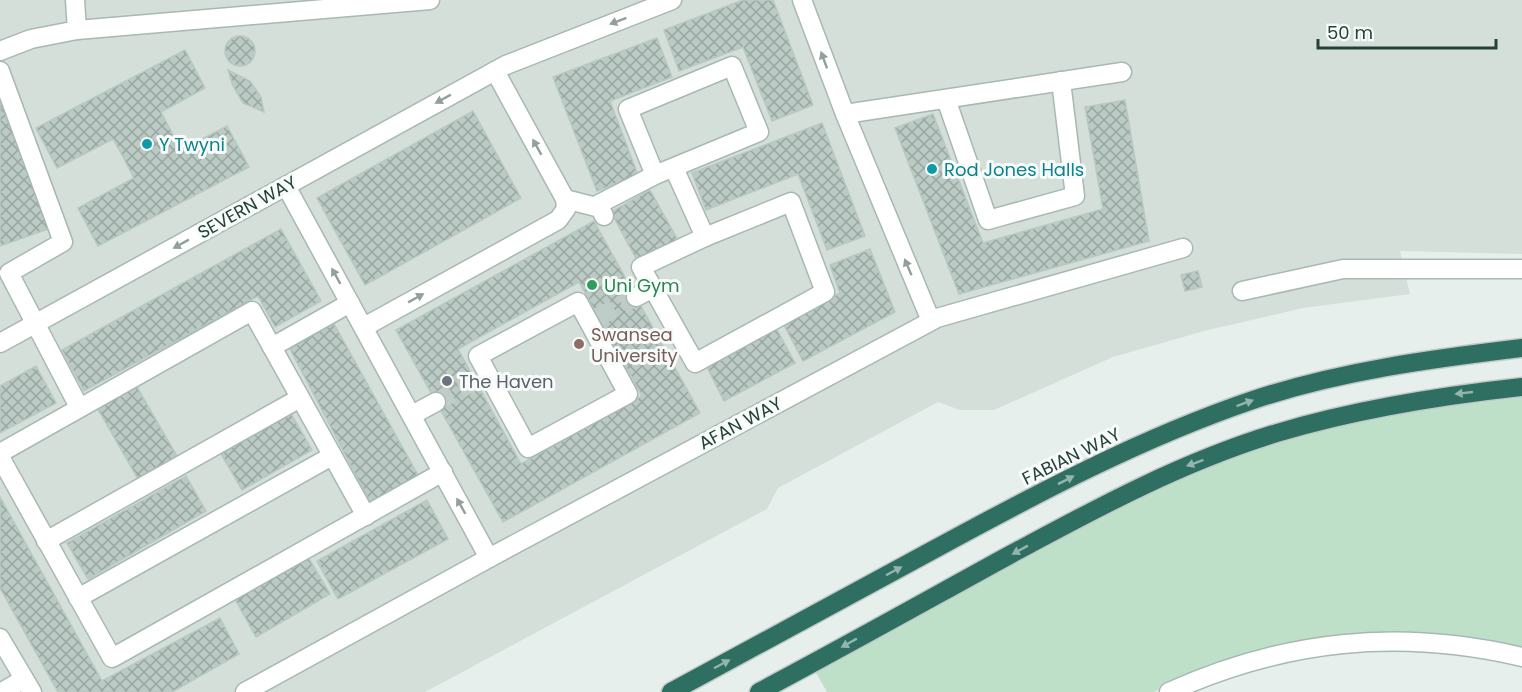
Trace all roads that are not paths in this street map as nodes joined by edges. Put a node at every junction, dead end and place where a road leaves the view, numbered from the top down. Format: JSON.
{"nodes":[{"id":1,"x":75,"y":0,"type":"edge"},
{"id":2,"x":430,"y":0,"type":"edge"},
{"id":3,"x":672,"y":0,"type":"edge"},
{"id":4,"x":802,"y":0,"type":"edge"},
{"id":5,"x":232,"y":8,"type":"edge"},
{"id":6,"x":77,"y":30,"type":"junction"},
{"id":7,"x":0,"y":51,"type":"edge"},
{"id":8,"x":0,"y":71,"type":"edge"},
{"id":9,"x":495,"y":71,"type":"junction"},
{"id":10,"x":1122,"y":72,"type":"dead end"},
{"id":11,"x":1061,"y":81,"type":"junction"},
{"id":12,"x":946,"y":99,"type":"junction"},
{"id":13,"x":845,"y":114,"type":"junction"},
{"id":14,"x":674,"y":168,"type":"junction"},
{"id":15,"x":655,"y":175,"type":"junction"},
{"id":16,"x":286,"y":186,"type":"junction"},
{"id":17,"x":565,"y":199,"type":"junction"},
{"id":18,"x":705,"y":237,"type":"junction"},
{"id":19,"x":1183,"y":248,"type":"dead end"},
{"id":20,"x":1522,"y":269,"type":"edge"},
{"id":21,"x":5,"y":276,"type":"edge"},
{"id":22,"x":653,"y":288,"type":"junction"},
{"id":23,"x":1242,"y":291,"type":"dead end"},
{"id":24,"x":636,"y":297,"type":"tunnel mouth"},
{"id":25,"x":350,"y":303,"type":"junction"},
{"id":26,"x":931,"y":321,"type":"junction"},
{"id":27,"x":35,"y":324,"type":"junction"},
{"id":28,"x":364,"y":327,"type":"junction"},
{"id":29,"x":0,"y":343,"type":"edge"},
{"id":30,"x":272,"y":347,"type":"junction"},
{"id":31,"x":1522,"y":348,"type":"edge"},
{"id":32,"x":482,"y":378,"type":"joint"},
{"id":33,"x":1522,"y":387,"type":"edge"},
{"id":34,"x":300,"y":398,"type":"junction"},
{"id":35,"x":436,"y":402,"type":"tunnel mouth"},
{"id":36,"x":80,"y":407,"type":"junction"},
{"id":37,"x":412,"y":415,"type":"junction"},
{"id":38,"x":0,"y":453,"type":"edge"},
{"id":39,"x":332,"y":456,"type":"junction"},
{"id":40,"x":0,"y":457,"type":"edge"},
{"id":41,"x":443,"y":472,"type":"junction"},
{"id":42,"x":366,"y":516,"type":"junction"},
{"id":43,"x":46,"y":541,"type":"junction"},
{"id":44,"x":489,"y":558,"type":"junction"},
{"id":45,"x":78,"y":598,"type":"junction"},
{"id":46,"x":0,"y":638,"type":"edge"},
{"id":47,"x":1522,"y":657,"type":"edge"},
{"id":48,"x":28,"y":686,"type":"edge"},
{"id":49,"x":2,"y":692,"type":"edge"},
{"id":50,"x":246,"y":692,"type":"edge"},
{"id":51,"x":671,"y":692,"type":"edge"},
{"id":52,"x":759,"y":692,"type":"edge"},
{"id":53,"x":1169,"y":692,"type":"edge"}],
"edges":[{"from":1,"to":6,"type":"street"},
{"from":2,"to":5,"type":"street"},
{"from":3,"to":9,"type":"street","name":"SEVERN WAY","one_way":true},
{"from":13,"to":4,"type":"street","one_way":true},
{"from":5,"to":6,"type":"street"},
{"from":6,"to":7,"type":"street"},
{"from":8,"to":21,"type":"street"},
{"from":9,"to":16,"type":"street","name":"SEVERN WAY","one_way":true},
{"from":17,"to":9,"type":"street","one_way":true},
{"from":10,"to":11,"type":"street"},
{"from":11,"to":12,"type":"street"},
{"from":11,"to":12,"type":"street"},
{"from":12,"to":13,"type":"street"},
{"from":26,"to":13,"type":"street","one_way":true},
{"from":14,"to":15,"type":"street"},
{"from":14,"to":15,"type":"street"},
{"from":14,"to":18,"type":"street"},
{"from":15,"to":17,"type":"street"},
{"from":25,"to":16,"type":"street","one_way":true},
{"from":16,"to":27,"type":"street","name":"SEVERN WAY","one_way":true},
{"from":28,"to":17,"type":"street","one_way":true},
{"from":18,"to":22,"type":"street"},
{"from":18,"to":22,"type":"street"},
{"from":19,"to":26,"type":"street","name":"AFAN WAY"},
{"from":20,"to":23,"type":"street"},
{"from":21,"to":27,"type":"street"},
{"from":22,"to":24,"type":"street"},
{"from":25,"to":28,"type":"street"},
{"from":25,"to":30,"type":"street"},
{"from":26,"to":44,"type":"street","name":"AFAN WAY"},
{"from":27,"to":29,"type":"street","name":"SEVERN WAY"},
{"from":27,"to":36,"type":"street"},
{"from":28,"to":37,"type":"street"},
{"from":30,"to":34,"type":"street"},
{"from":30,"to":36,"type":"street"},
{"from":51,"to":31,"type":"highway","name":"FABIAN WAY","one_way":true},
{"from":32,"to":32,"type":"street"},
{"from":33,"to":52,"type":"highway","one_way":true},
{"from":34,"to":39,"type":"street"},
{"from":34,"to":43,"type":"street"},
{"from":35,"to":37,"type":"street"},
{"from":36,"to":38,"type":"street"},
{"from":37,"to":41,"type":"street"},
{"from":39,"to":42,"type":"street"},
{"from":39,"to":45,"type":"street"},
{"from":40,"to":43,"type":"street"},
{"from":41,"to":42,"type":"street"},
{"from":44,"to":41,"type":"street","one_way":true},
{"from":42,"to":45,"type":"street"},
{"from":43,"to":45,"type":"street"},
{"from":44,"to":50,"type":"street","name":"AFAN WAY"},
{"from":46,"to":48,"type":"street"},
{"from":47,"to":53,"type":"street"},
{"from":48,"to":49,"type":"street"}]}
